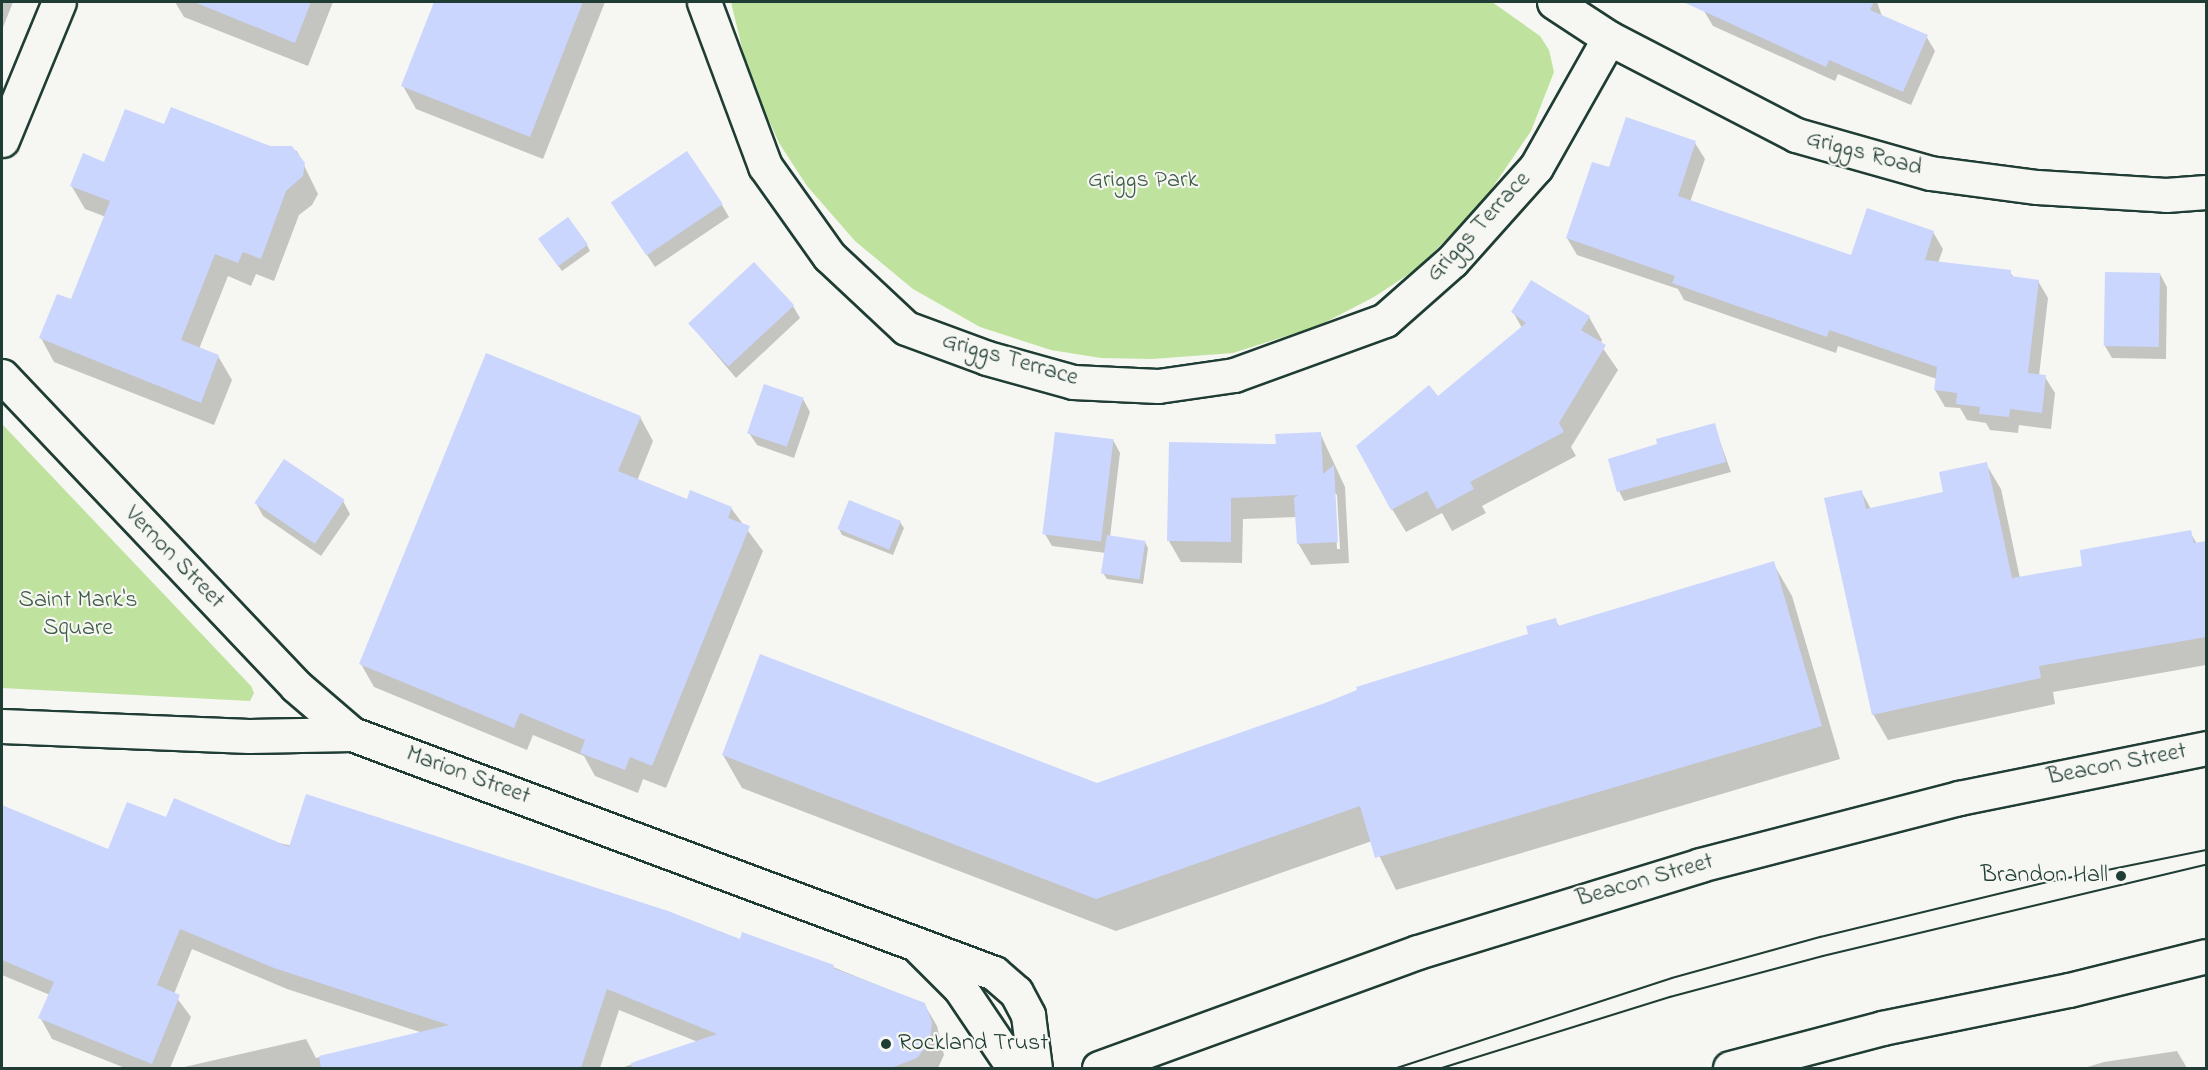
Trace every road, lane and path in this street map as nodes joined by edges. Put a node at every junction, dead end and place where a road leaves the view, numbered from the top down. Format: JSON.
{"nodes":[{"id":1,"x":58,"y":2,"type":"edge"},
{"id":2,"x":704,"y":2,"type":"edge"},
{"id":3,"x":1554,"y":2,"type":"edge"},
{"id":4,"x":1609,"y":38,"type":"junction"},
{"id":5,"x":2,"y":140,"type":"edge"},
{"id":6,"x":2206,"y":192,"type":"edge"},
{"id":7,"x":2,"y":376,"type":"edge"},
{"id":8,"x":2,"y":726,"type":"edge"},
{"id":9,"x":352,"y":734,"type":"junction"},
{"id":10,"x":2206,"y":748,"type":"edge"},
{"id":11,"x":912,"y":941,"type":"junction"},
{"id":12,"x":2206,"y":956,"type":"edge"},
{"id":13,"x":1014,"y":1068,"type":"edge"},
{"id":14,"x":1035,"y":1068,"type":"edge"},
{"id":15,"x":1099,"y":1068,"type":"edge"},
{"id":16,"x":1730,"y":1068,"type":"edge"}],
"edges":[{"from":1,"to":5,"type":"street"},
{"from":2,"to":4,"type":"street","name":"Griggs Terrace"},
{"from":3,"to":4,"type":"street","name":"Griggs Road"},
{"from":4,"to":6,"type":"street","name":"Griggs Road"},
{"from":7,"to":9,"type":"street","name":"Vernon Street"},
{"from":8,"to":9,"type":"street","name":"Marion Street"},
{"from":9,"to":11,"type":"street","name":"Marion Street"},
{"from":10,"to":15,"type":"street","name":"Beacon Street"},
{"from":11,"to":13,"type":"street","name":"Marion Street"},
{"from":11,"to":14,"type":"street","name":"Marion Street"},
{"from":12,"to":16,"type":"street"}]}
